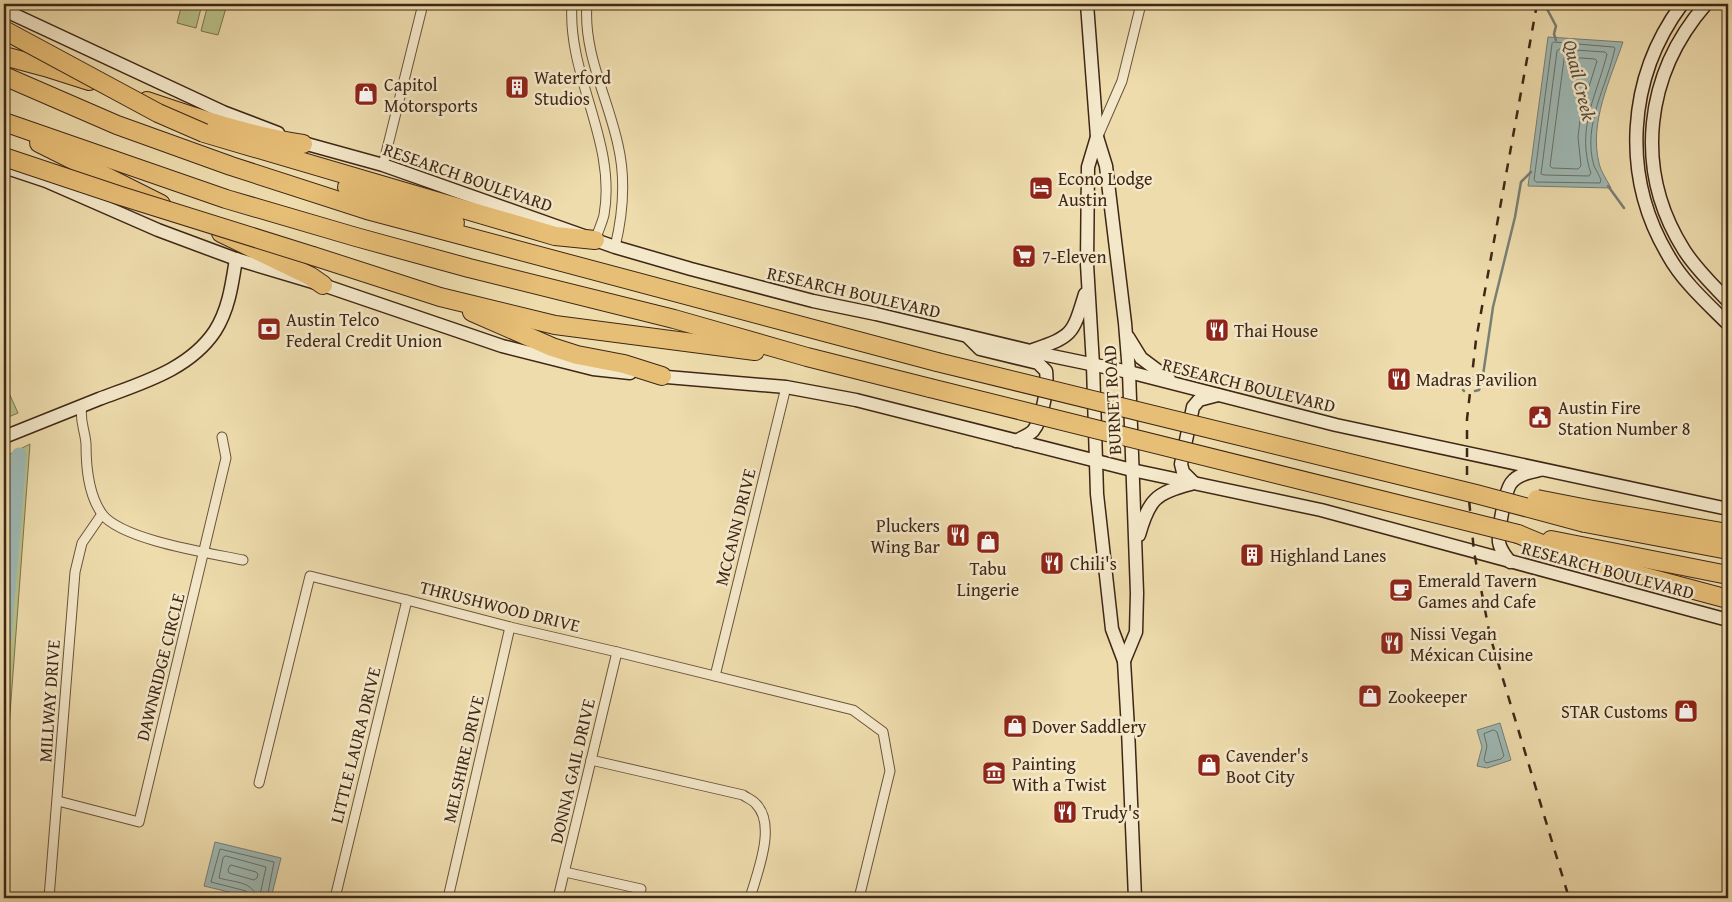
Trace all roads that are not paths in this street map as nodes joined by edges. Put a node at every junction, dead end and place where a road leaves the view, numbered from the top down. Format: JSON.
{"nodes":[{"id":1,"x":423,"y":4,"type":"edge"},
{"id":2,"x":572,"y":4,"type":"edge"},
{"id":3,"x":587,"y":4,"type":"edge"},
{"id":4,"x":1087,"y":4,"type":"edge"},
{"id":5,"x":1141,"y":4,"type":"edge"},
{"id":6,"x":1682,"y":4,"type":"edge"},
{"id":7,"x":1706,"y":4,"type":"edge"},
{"id":8,"x":4,"y":10,"type":"edge"},
{"id":9,"x":1668,"y":24,"type":"junction"},
{"id":10,"x":4,"y":30,"type":"edge"},
{"id":11,"x":1682,"y":34,"type":"junction"},
{"id":12,"x":4,"y":56,"type":"edge"},
{"id":13,"x":4,"y":76,"type":"edge"},
{"id":14,"x":4,"y":123,"type":"edge"},
{"id":15,"x":204,"y":133,"type":"junction"},
{"id":16,"x":1097,"y":137,"type":"junction"},
{"id":17,"x":302,"y":144,"type":"junction"},
{"id":18,"x":4,"y":157,"type":"edge"},
{"id":19,"x":383,"y":165,"type":"junction"},
{"id":20,"x":4,"y":167,"type":"edge"},
{"id":21,"x":1667,"y":218,"type":"junction"},
{"id":22,"x":1652,"y":224,"type":"junction"},
{"id":23,"x":595,"y":240,"type":"junction"},
{"id":24,"x":615,"y":247,"type":"junction"},
{"id":25,"x":1688,"y":256,"type":"junction"},
{"id":26,"x":236,"y":258,"type":"junction"},
{"id":27,"x":552,"y":259,"type":"junction"},
{"id":28,"x":1675,"y":265,"type":"junction"},
{"id":29,"x":1088,"y":284,"type":"junction"},
{"id":30,"x":323,"y":285,"type":"junction"},
{"id":31,"x":440,"y":297,"type":"junction"},
{"id":32,"x":1728,"y":301,"type":"edge"},
{"id":33,"x":1728,"y":324,"type":"edge"},
{"id":34,"x":1126,"y":334,"type":"junction"},
{"id":35,"x":967,"y":336,"type":"junction"},
{"id":36,"x":1030,"y":351,"type":"junction"},
{"id":37,"x":807,"y":357,"type":"junction"},
{"id":38,"x":1093,"y":365,"type":"junction"},
{"id":39,"x":1129,"y":372,"type":"junction"},
{"id":40,"x":662,"y":376,"type":"junction"},
{"id":41,"x":1175,"y":384,"type":"junction"},
{"id":42,"x":786,"y":387,"type":"junction"},
{"id":43,"x":1218,"y":395,"type":"junction"},
{"id":44,"x":82,"y":406,"type":"junction"},
{"id":45,"x":4,"y":437,"type":"edge"},
{"id":46,"x":222,"y":437,"type":"dead end"},
{"id":47,"x":1016,"y":441,"type":"junction"},
{"id":48,"x":1096,"y":461,"type":"junction"},
{"id":49,"x":1542,"y":469,"type":"junction"},
{"id":50,"x":1132,"y":470,"type":"junction"},
{"id":51,"x":1194,"y":483,"type":"junction"},
{"id":52,"x":1728,"y":508,"type":"edge"},
{"id":53,"x":102,"y":514,"type":"junction"},
{"id":54,"x":1587,"y":516,"type":"junction"},
{"id":55,"x":1728,"y":533,"type":"edge"},
{"id":56,"x":1136,"y":548,"type":"junction"},
{"id":57,"x":1728,"y":550,"type":"edge"},
{"id":58,"x":205,"y":552,"type":"junction"},
{"id":59,"x":1579,"y":552,"type":"junction"},
{"id":60,"x":243,"y":560,"type":"dead end"},
{"id":61,"x":1510,"y":562,"type":"junction"},
{"id":62,"x":1728,"y":574,"type":"edge"},
{"id":63,"x":1728,"y":599,"type":"edge"},
{"id":64,"x":407,"y":600,"type":"junction"},
{"id":65,"x":1728,"y":620,"type":"edge"},
{"id":66,"x":510,"y":627,"type":"junction"},
{"id":67,"x":617,"y":652,"type":"junction"},
{"id":68,"x":1124,"y":661,"type":"junction"},
{"id":69,"x":715,"y":676,"type":"junction"},
{"id":70,"x":592,"y":760,"type":"junction"},
{"id":71,"x":258,"y":783,"type":"dead end"},
{"id":72,"x":58,"y":801,"type":"junction"},
{"id":73,"x":565,"y":872,"type":"junction"},
{"id":74,"x":49,"y":898,"type":"edge"},
{"id":75,"x":335,"y":898,"type":"edge"},
{"id":76,"x":448,"y":898,"type":"edge"},
{"id":77,"x":558,"y":898,"type":"edge"},
{"id":78,"x":638,"y":898,"type":"edge"},
{"id":79,"x":750,"y":898,"type":"edge"},
{"id":80,"x":859,"y":898,"type":"edge"},
{"id":81,"x":1135,"y":898,"type":"edge"}],
"edges":[{"from":1,"to":19,"type":"street"},
{"from":2,"to":23,"type":"street"},
{"from":3,"to":24,"type":"street"},
{"from":4,"to":16,"type":"main road","name":"BURNET ROAD"},
{"from":5,"to":16,"type":"street"},
{"from":6,"to":9,"type":"main road"},
{"from":7,"to":11,"type":"main road"},
{"from":8,"to":17,"type":"main road","name":"RESEARCH BOULEVARD"},
{"from":9,"to":11,"type":"main road"},
{"from":9,"to":22,"type":"main road"},
{"from":10,"to":15,"type":"highway","bridge":true},
{"from":11,"to":21,"type":"main road"},
{"from":12,"to":17,"type":"highway"},
{"from":13,"to":27,"type":"highway"},
{"from":14,"to":30,"type":"highway"},
{"from":14,"to":37,"type":"highway"},
{"from":15,"to":23,"type":"highway"},
{"from":15,"to":27,"type":"highway"},
{"from":16,"to":29,"type":"main road","name":"BURNET ROAD"},
{"from":16,"to":34,"type":"main road","name":"BURNET ROAD"},
{"from":17,"to":19,"type":"main road","name":"RESEARCH BOULEVARD"},
{"from":18,"to":31,"type":"highway","bridge":true},
{"from":19,"to":23,"type":"main road","name":"RESEARCH BOULEVARD"},
{"from":20,"to":26,"type":"main road","name":"RESEARCH BOULEVARD"},
{"from":21,"to":22,"type":"main road"},
{"from":21,"to":25,"type":"main road"},
{"from":22,"to":28,"type":"main road"},
{"from":23,"to":24,"type":"main road","name":"RESEARCH BOULEVARD"},
{"from":24,"to":35,"type":"main road","name":"RESEARCH BOULEVARD"},
{"from":25,"to":28,"type":"main road"},
{"from":25,"to":32,"type":"main road"},
{"from":26,"to":30,"type":"main road","name":"RESEARCH BOULEVARD"},
{"from":26,"to":44,"type":"main road"},
{"from":27,"to":54,"type":"highway","bridge":true},
{"from":28,"to":33,"type":"main road"},
{"from":29,"to":36,"type":"main road"},
{"from":29,"to":38,"type":"main road","name":"BURNET ROAD"},
{"from":30,"to":40,"type":"main road","name":"RESEARCH BOULEVARD"},
{"from":31,"to":37,"type":"highway"},
{"from":31,"to":40,"type":"highway"},
{"from":34,"to":39,"type":"main road","name":"BURNET ROAD"},
{"from":34,"to":41,"type":"main road"},
{"from":35,"to":36,"type":"main road","name":"RESEARCH BOULEVARD"},
{"from":35,"to":47,"type":"main road"},
{"from":36,"to":38,"type":"main road","name":"RESEARCH BOULEVARD"},
{"from":37,"to":59,"type":"highway","bridge":true},
{"from":38,"to":39,"type":"main road","name":"RESEARCH BOULEVARD"},
{"from":38,"to":48,"type":"main road","name":"BURNET ROAD"},
{"from":39,"to":41,"type":"main road","name":"RESEARCH BOULEVARD"},
{"from":39,"to":50,"type":"main road","name":"BURNET ROAD"},
{"from":40,"to":42,"type":"main road","name":"RESEARCH BOULEVARD"},
{"from":41,"to":43,"type":"main road","name":"RESEARCH BOULEVARD"},
{"from":42,"to":47,"type":"main road","name":"RESEARCH BOULEVARD"},
{"from":42,"to":69,"type":"street","name":"MCCANN DRIVE"},
{"from":43,"to":49,"type":"main road","name":"RESEARCH BOULEVARD"},
{"from":43,"to":51,"type":"main road"},
{"from":44,"to":45,"type":"main road"},
{"from":44,"to":53,"type":"street"},
{"from":46,"to":58,"type":"street","name":"DAWNRIDGE CIRCLE"},
{"from":47,"to":48,"type":"main road","name":"RESEARCH BOULEVARD"},
{"from":48,"to":50,"type":"main road","name":"RESEARCH BOULEVARD"},
{"from":48,"to":68,"type":"main road","name":"BURNET ROAD"},
{"from":49,"to":52,"type":"main road","name":"RESEARCH BOULEVARD"},
{"from":49,"to":61,"type":"main road"},
{"from":50,"to":51,"type":"main road","name":"RESEARCH BOULEVARD"},
{"from":50,"to":56,"type":"main road","name":"BURNET ROAD"},
{"from":51,"to":56,"type":"main road"},
{"from":51,"to":61,"type":"main road","name":"RESEARCH BOULEVARD"},
{"from":53,"to":58,"type":"street"},
{"from":53,"to":72,"type":"street","name":"MILLWAY DRIVE"},
{"from":54,"to":55,"type":"highway"},
{"from":54,"to":57,"type":"highway"},
{"from":56,"to":68,"type":"main road","name":"BURNET ROAD"},
{"from":58,"to":60,"type":"street"},
{"from":58,"to":72,"type":"street","name":"DAWNRIDGE CIRCLE"},
{"from":59,"to":62,"type":"highway"},
{"from":59,"to":63,"type":"highway"},
{"from":61,"to":65,"type":"main road","name":"RESEARCH BOULEVARD"},
{"from":64,"to":66,"type":"street","name":"THRUSHWOOD DRIVE"},
{"from":64,"to":71,"type":"street","name":"THRUSHWOOD DRIVE"},
{"from":64,"to":75,"type":"street","name":"LITTLE LAURA DRIVE"},
{"from":66,"to":67,"type":"street","name":"THRUSHWOOD DRIVE"},
{"from":66,"to":76,"type":"street","name":"MELSHIRE DRIVE"},
{"from":67,"to":69,"type":"street","name":"THRUSHWOOD DRIVE"},
{"from":67,"to":70,"type":"street","name":"DONNA GAIL DRIVE"},
{"from":68,"to":81,"type":"main road","name":"BURNET ROAD"},
{"from":69,"to":80,"type":"street","name":"THRUSHWOOD DRIVE"},
{"from":70,"to":73,"type":"street","name":"DONNA GAIL DRIVE"},
{"from":70,"to":79,"type":"street"},
{"from":72,"to":74,"type":"street","name":"MILLWAY DRIVE"},
{"from":73,"to":77,"type":"street","name":"DONNA GAIL DRIVE"},
{"from":73,"to":78,"type":"street"}]}
